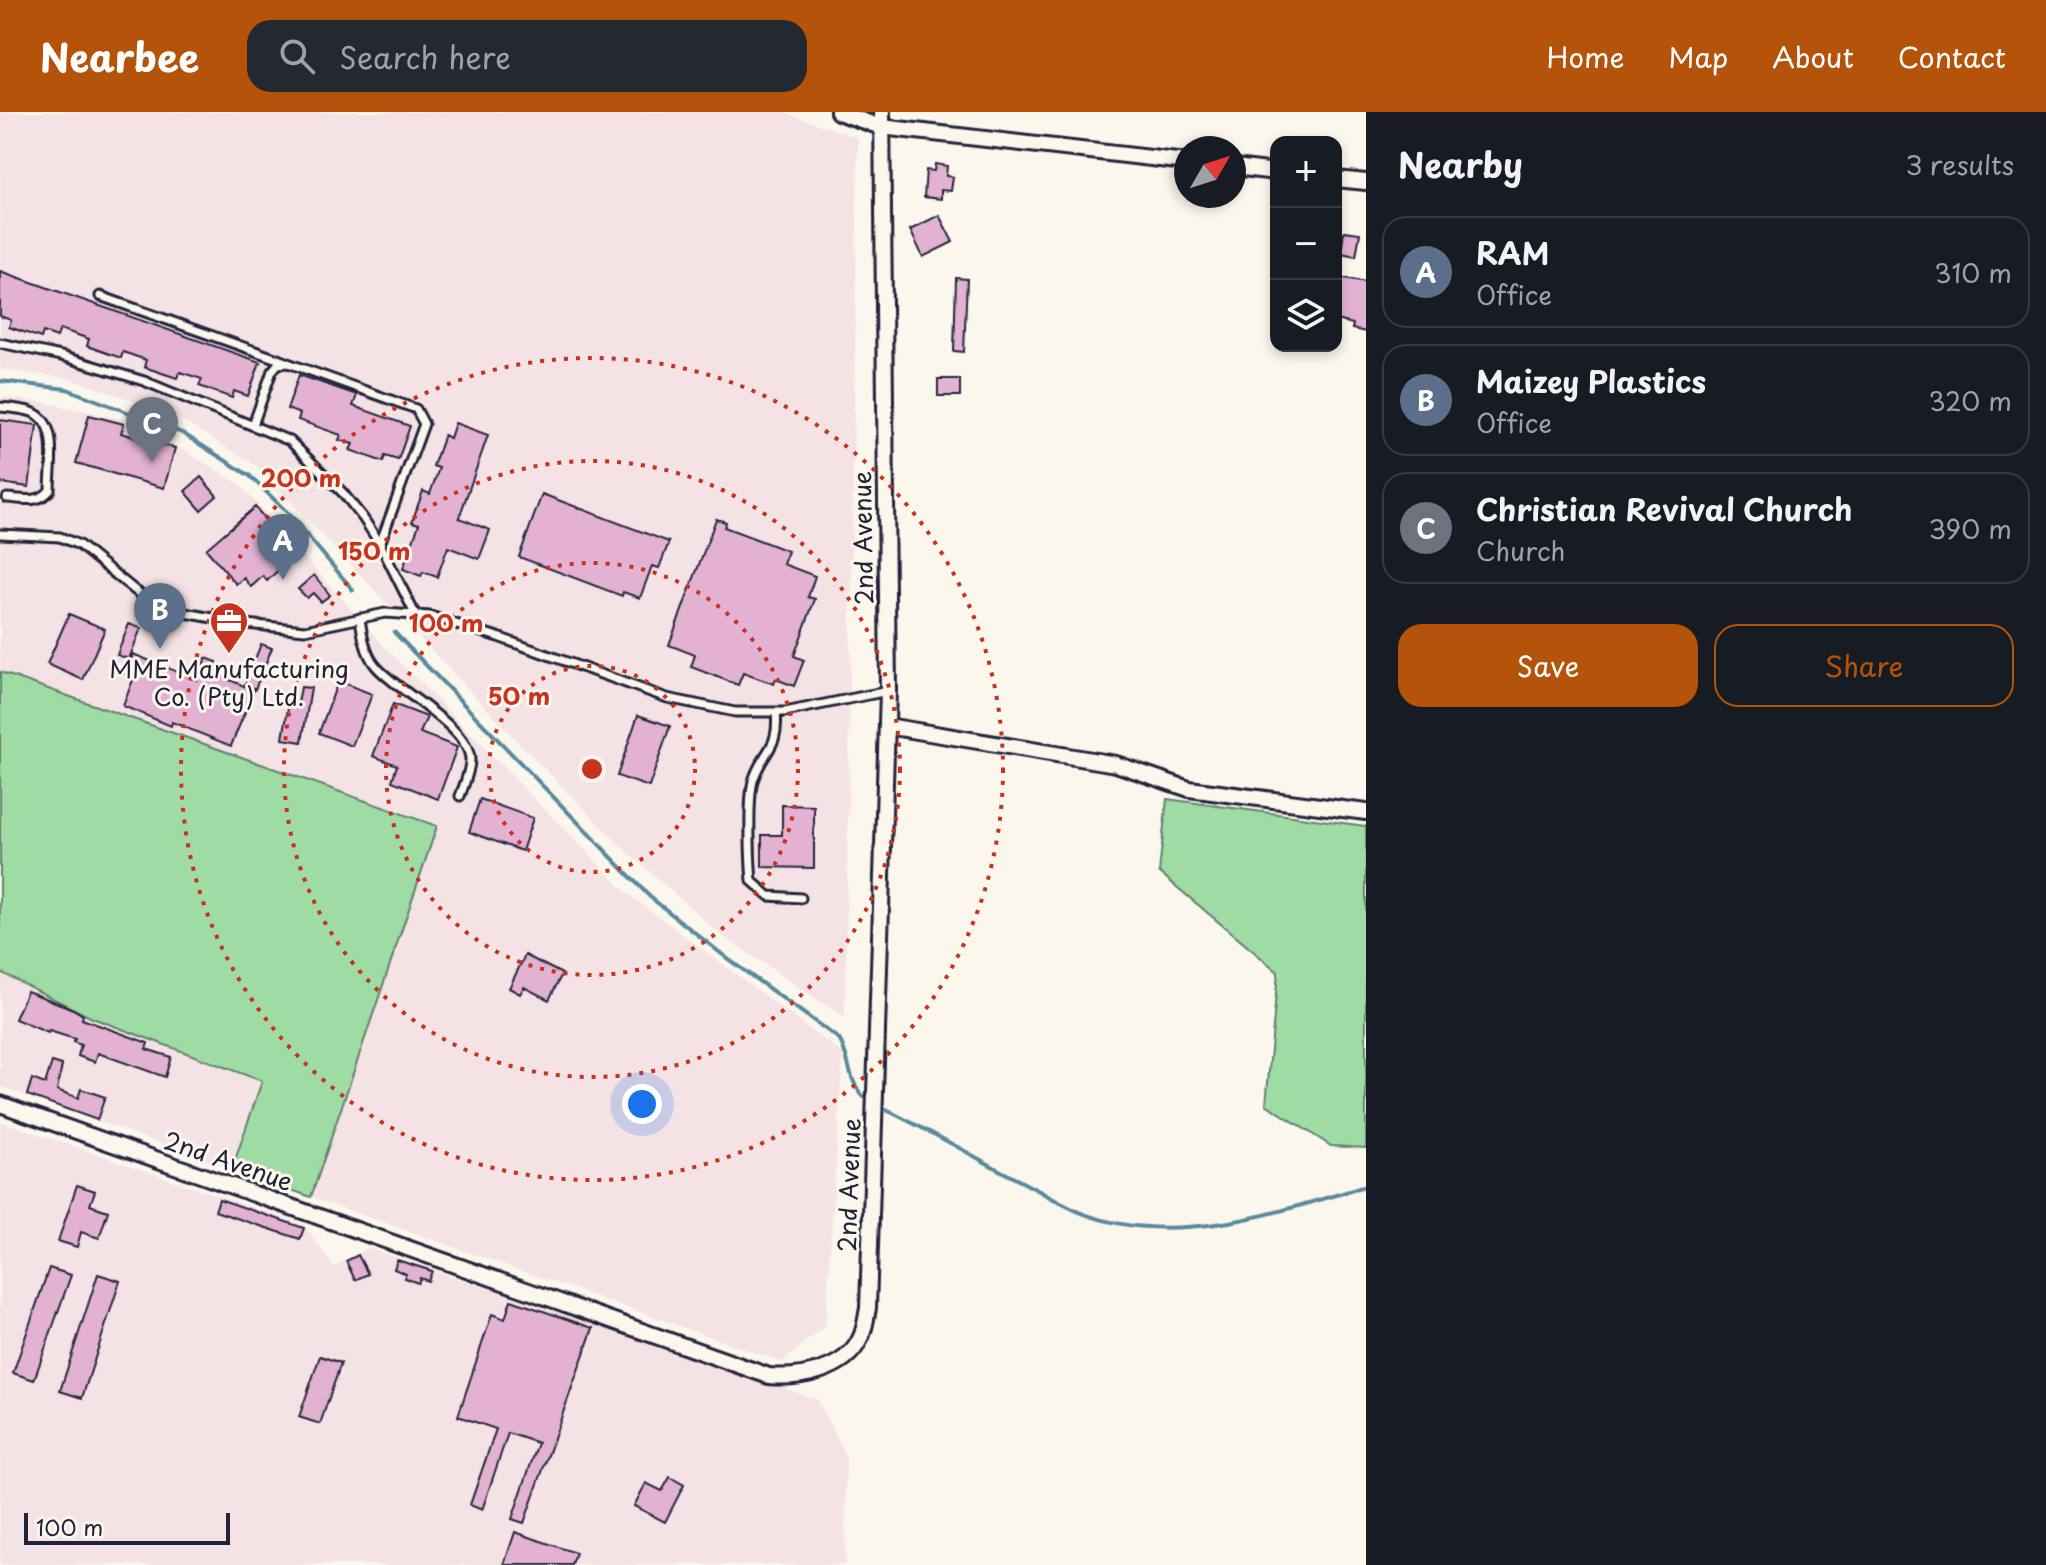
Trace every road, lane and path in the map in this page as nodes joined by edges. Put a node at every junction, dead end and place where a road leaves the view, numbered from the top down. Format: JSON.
{"nodes":[{"id":1,"x":838,"y":112,"type":"edge"},
{"id":2,"x":881,"y":119,"type":"edge"},
{"id":3,"x":1174,"y":160,"type":"edge"},
{"id":4,"x":1246,"y":168,"type":"edge"},
{"id":5,"x":1270,"y":171,"type":"edge"},
{"id":6,"x":1342,"y":180,"type":"edge"},
{"id":7,"x":1366,"y":182,"type":"edge"},
{"id":8,"x":100,"y":296,"type":"dead end"},
{"id":9,"x":0,"y":343,"type":"edge"},
{"id":10,"x":288,"y":363,"type":"junction"},
{"id":11,"x":0,"y":407,"type":"edge"},
{"id":12,"x":253,"y":425,"type":"junction"},
{"id":13,"x":7,"y":498,"type":"dead end"},
{"id":14,"x":0,"y":534,"type":"edge"},
{"id":15,"x":380,"y":544,"type":"junction"},
{"id":16,"x":415,"y":614,"type":"junction"},
{"id":17,"x":360,"y":618,"type":"junction"},
{"id":18,"x":888,"y":691,"type":"junction"},
{"id":19,"x":776,"y":713,"type":"junction"},
{"id":20,"x":887,"y":726,"type":"junction"},
{"id":21,"x":460,"y":796,"type":"dead end"},
{"id":22,"x":1366,"y":812,"type":"edge"},
{"id":23,"x":801,"y":898,"type":"dead end"},
{"id":24,"x":0,"y":1104,"type":"edge"}],
"edges":[{"from":1,"to":2,"type":"street"},
{"from":2,"to":3,"type":"street"},
{"from":2,"to":18,"type":"street","name":"2nd Avenue"},
{"from":4,"to":5,"type":"street"},
{"from":6,"to":7,"type":"street"},
{"from":8,"to":10,"type":"lane"},
{"from":9,"to":12,"type":"lane"},
{"from":10,"to":12,"type":"lane"},
{"from":10,"to":15,"type":"lane"},
{"from":11,"to":13,"type":"lane"},
{"from":12,"to":15,"type":"lane"},
{"from":14,"to":17,"type":"lane"},
{"from":15,"to":16,"type":"lane"},
{"from":16,"to":17,"type":"lane"},
{"from":16,"to":19,"type":"lane"},
{"from":17,"to":21,"type":"lane"},
{"from":18,"to":19,"type":"lane"},
{"from":18,"to":20,"type":"street","name":"2nd Avenue"},
{"from":19,"to":23,"type":"lane"},
{"from":20,"to":22,"type":"street"},
{"from":20,"to":24,"type":"street","name":"2nd Avenue"}]}
